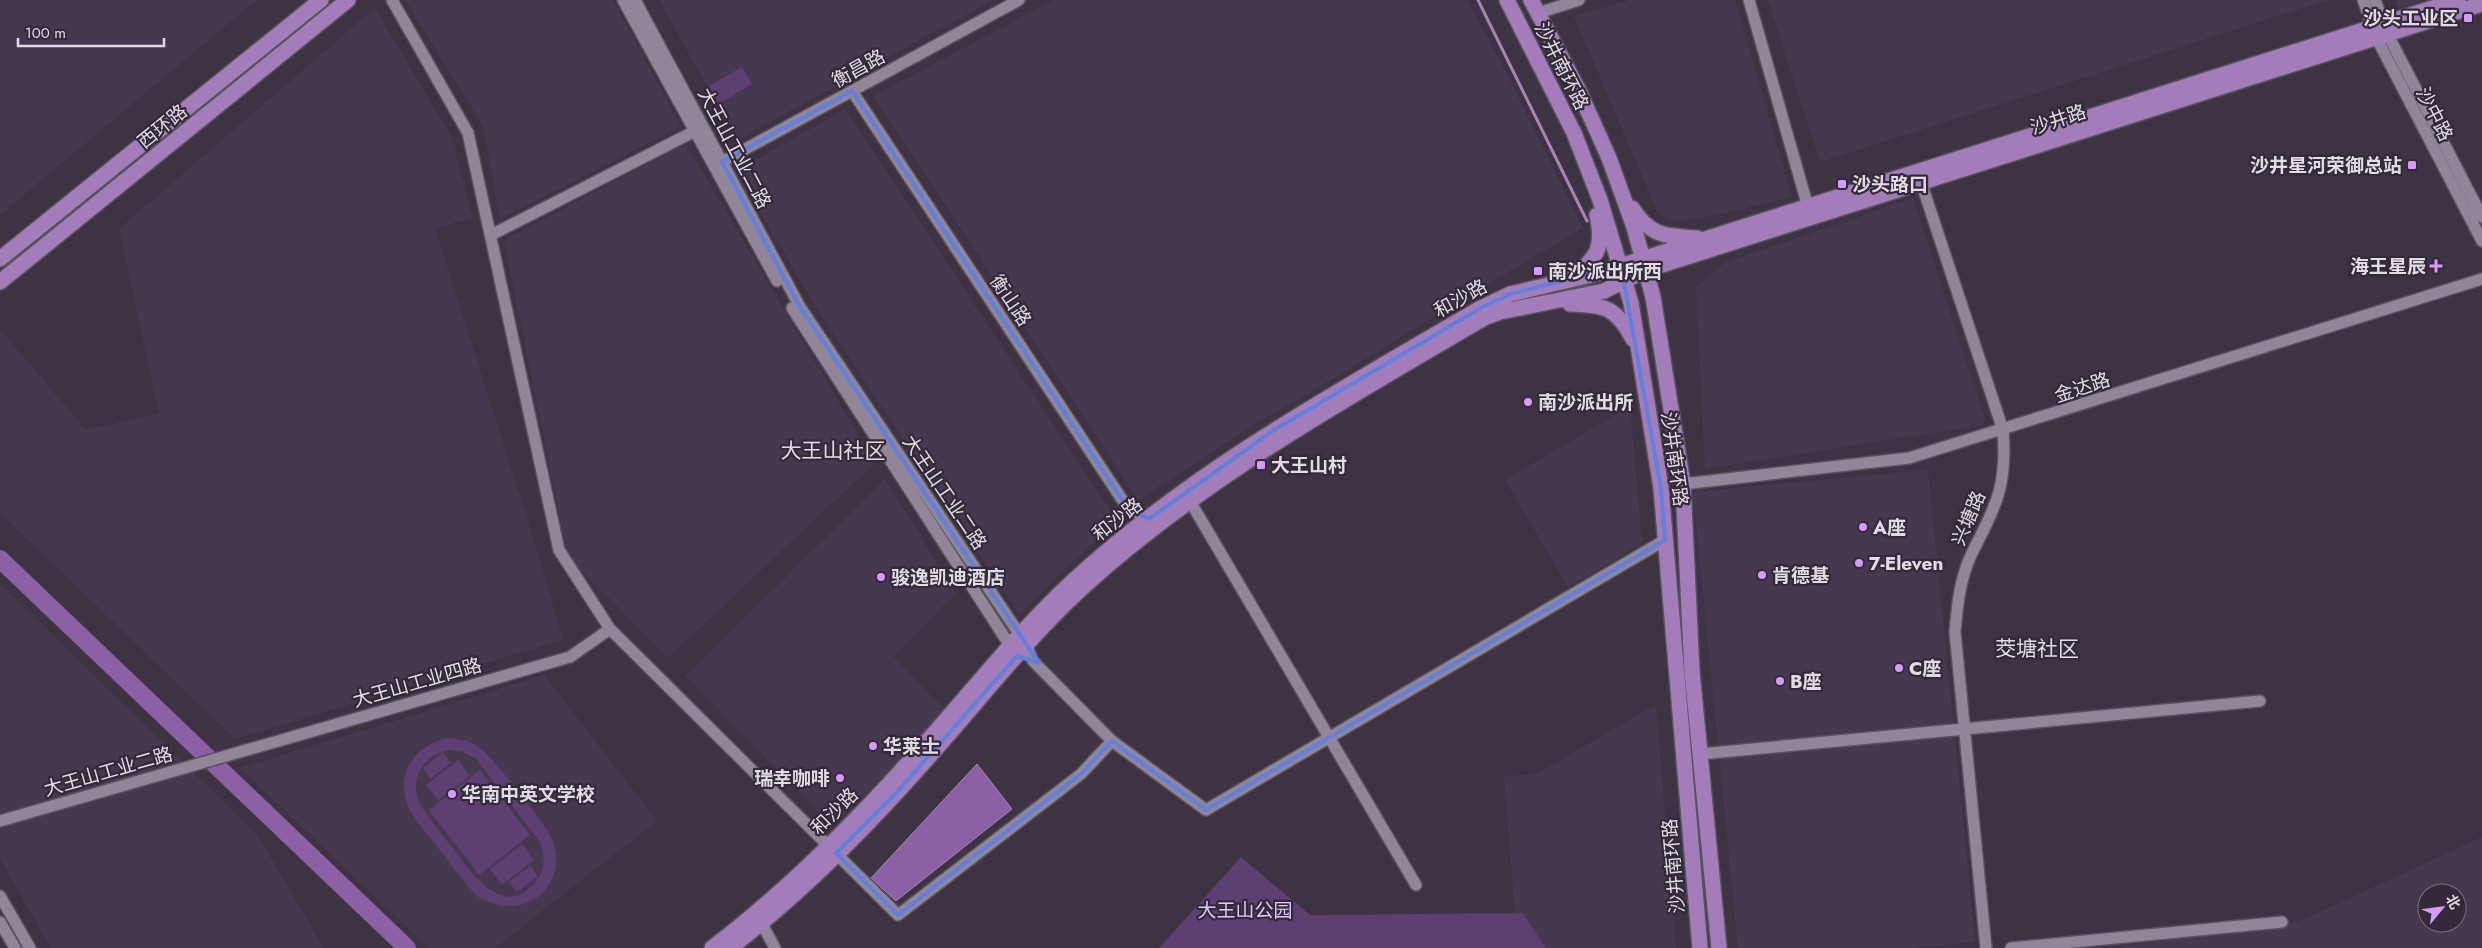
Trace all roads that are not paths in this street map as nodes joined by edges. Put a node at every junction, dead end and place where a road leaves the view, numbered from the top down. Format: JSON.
{"nodes":[{"id":1,"x":321,"y":0,"type":"edge"},
{"id":2,"x":348,"y":0,"type":"edge"},
{"id":3,"x":392,"y":0,"type":"edge"},
{"id":4,"x":623,"y":0,"type":"edge"},
{"id":5,"x":635,"y":0,"type":"edge"},
{"id":6,"x":1019,"y":0,"type":"edge"},
{"id":7,"x":1507,"y":0,"type":"edge"},
{"id":8,"x":1579,"y":0,"type":"edge"},
{"id":9,"x":1749,"y":0,"type":"edge"},
{"id":10,"x":2363,"y":0,"type":"edge"},
{"id":11,"x":2375,"y":0,"type":"edge"},
{"id":12,"x":2458,"y":0,"type":"edge"},
{"id":13,"x":2482,"y":4,"type":"edge"},
{"id":14,"x":1534,"y":6,"type":"edge"},
{"id":15,"x":2380,"y":32,"type":"junction"},
{"id":16,"x":852,"y":91,"type":"junction"},
{"id":17,"x":699,"y":129,"type":"junction"},
{"id":18,"x":718,"y":164,"type":"junction"},
{"id":19,"x":1588,"y":169,"type":"junction"},
{"id":20,"x":1920,"y":177,"type":"junction"},
{"id":21,"x":1622,"y":192,"type":"junction"},
{"id":22,"x":1810,"y":212,"type":"junction"},
{"id":23,"x":2482,"y":217,"type":"edge"},
{"id":24,"x":491,"y":235,"type":"junction"},
{"id":25,"x":1709,"y":238,"type":"junction"},
{"id":26,"x":2482,"y":241,"type":"edge"},
{"id":27,"x":0,"y":260,"type":"edge"},
{"id":28,"x":1645,"y":265,"type":"junction"},
{"id":29,"x":1623,"y":273,"type":"junction"},
{"id":30,"x":2482,"y":279,"type":"edge"},
{"id":31,"x":1568,"y":280,"type":"junction"},
{"id":32,"x":0,"y":282,"type":"edge"},
{"id":33,"x":1546,"y":303,"type":"junction"},
{"id":34,"x":1639,"y":350,"type":"junction"},
{"id":35,"x":2003,"y":430,"type":"junction"},
{"id":36,"x":1683,"y":484,"type":"junction"},
{"id":37,"x":1188,"y":497,"type":"junction"},
{"id":38,"x":1149,"y":519,"type":"junction"},
{"id":39,"x":1665,"y":540,"type":"junction"},
{"id":40,"x":610,"y":629,"type":"junction"},
{"id":41,"x":1018,"y":645,"type":"junction"},
{"id":42,"x":2260,"y":701,"type":"dead end"},
{"id":43,"x":1964,"y":729,"type":"junction"},
{"id":44,"x":1329,"y":737,"type":"junction"},
{"id":45,"x":1112,"y":741,"type":"junction"},
{"id":46,"x":226,"y":754,"type":"joint"},
{"id":47,"x":1700,"y":754,"type":"junction"},
{"id":48,"x":0,"y":821,"type":"edge"},
{"id":49,"x":832,"y":849,"type":"junction"},
{"id":50,"x":1416,"y":885,"type":"dead end"},
{"id":51,"x":0,"y":896,"type":"edge"},
{"id":52,"x":0,"y":922,"type":"edge"},
{"id":53,"x":761,"y":922,"type":"junction"},
{"id":54,"x":2282,"y":922,"type":"dead end"},
{"id":55,"x":15,"y":948,"type":"edge"},
{"id":56,"x":30,"y":948,"type":"edge"},
{"id":57,"x":712,"y":948,"type":"edge"},
{"id":58,"x":730,"y":948,"type":"edge"},
{"id":59,"x":775,"y":948,"type":"edge"},
{"id":60,"x":1700,"y":948,"type":"edge"},
{"id":61,"x":1719,"y":948,"type":"edge"},
{"id":62,"x":1986,"y":948,"type":"edge"},
{"id":63,"x":2011,"y":948,"type":"edge"}],
"edges":[{"from":1,"to":27,"type":"main road","name":"西环路"},
{"from":2,"to":32,"type":"main road","name":"西环路"},
{"from":3,"to":24,"type":"street"},
{"from":4,"to":17,"type":"street","name":"大王山工业二路"},
{"from":5,"to":17,"type":"street","name":"大王山工业二路"},
{"from":6,"to":16,"type":"street","name":"衡昌路"},
{"from":7,"to":19,"type":"main road","name":"沙井南环路"},
{"from":8,"to":14,"type":"street"},
{"from":9,"to":22,"type":"street"},
{"from":10,"to":15,"type":"street","name":"沙中路"},
{"from":11,"to":15,"type":"street","name":"沙中路"},
{"from":12,"to":15,"type":"main road","name":"沙井路"},
{"from":13,"to":15,"type":"main road","name":"沙井路"},
{"from":14,"to":21,"type":"main road","name":"沙井南环路"},
{"from":15,"to":20,"type":"main road","name":"沙井路"},
{"from":15,"to":23,"type":"street","name":"沙中路"},
{"from":15,"to":26,"type":"street","name":"沙中路"},
{"from":16,"to":18,"type":"street","name":"衡昌路"},
{"from":16,"to":38,"type":"street","name":"衡山路"},
{"from":17,"to":18,"type":"street","name":"大王山工业二路"},
{"from":17,"to":24,"type":"street"},
{"from":18,"to":41,"type":"street","name":"大王山工业二路"},
{"from":19,"to":29,"type":"main road","name":"沙井南环路"},
{"from":19,"to":31,"type":"main road"},
{"from":20,"to":22,"type":"main road","name":"沙井路"},
{"from":20,"to":35,"type":"street","name":"兴塘路"},
{"from":21,"to":25,"type":"main road"},
{"from":21,"to":28,"type":"main road","name":"沙井南环路"},
{"from":22,"to":25,"type":"main road","name":"沙井路"},
{"from":22,"to":28,"type":"main road","name":"沙井路"},
{"from":24,"to":40,"type":"street"},
{"from":25,"to":28,"type":"main road","name":"沙井路"},
{"from":28,"to":29,"type":"main road","name":"和沙路"},
{"from":28,"to":36,"type":"main road","name":"沙井南环路"},
{"from":29,"to":31,"type":"main road","name":"和沙路"},
{"from":29,"to":33,"type":"main road","name":"和沙路"},
{"from":29,"to":34,"type":"main road","name":"沙井南环路"},
{"from":30,"to":35,"type":"street","name":"金达路"},
{"from":31,"to":37,"type":"main road","name":"和沙路"},
{"from":33,"to":34,"type":"main road"},
{"from":33,"to":37,"type":"main road","name":"和沙路"},
{"from":34,"to":39,"type":"main road","name":"沙井南环路"},
{"from":35,"to":36,"type":"street","name":"金达路"},
{"from":35,"to":43,"type":"street","name":"兴塘路"},
{"from":36,"to":47,"type":"main road","name":"沙井南环路"},
{"from":37,"to":38,"type":"main road","name":"和沙路"},
{"from":37,"to":41,"type":"main road","name":"和沙路"},
{"from":37,"to":44,"type":"street"},
{"from":38,"to":41,"type":"main road","name":"和沙路"},
{"from":39,"to":44,"type":"street"},
{"from":39,"to":60,"type":"main road","name":"沙井南环路"},
{"from":40,"to":46,"type":"street","name":"大王山工业四路"},
{"from":40,"to":49,"type":"street"},
{"from":41,"to":45,"type":"street"},
{"from":41,"to":49,"type":"main road","name":"和沙路"},
{"from":42,"to":43,"type":"street"},
{"from":43,"to":47,"type":"street"},
{"from":43,"to":62,"type":"street","name":"兴塘路"},
{"from":44,"to":45,"type":"street"},
{"from":44,"to":50,"type":"street"},
{"from":45,"to":49,"type":"street"},
{"from":46,"to":48,"type":"street","name":"大王山工业二路"},
{"from":47,"to":61,"type":"main road","name":"沙井南环路"},
{"from":49,"to":53,"type":"main road","name":"和沙路"},
{"from":49,"to":57,"type":"main road","name":"和沙路"},
{"from":51,"to":56,"type":"street"},
{"from":52,"to":55,"type":"street"},
{"from":53,"to":58,"type":"main road","name":"和沙路"},
{"from":53,"to":59,"type":"street"},
{"from":54,"to":63,"type":"street"}]}
